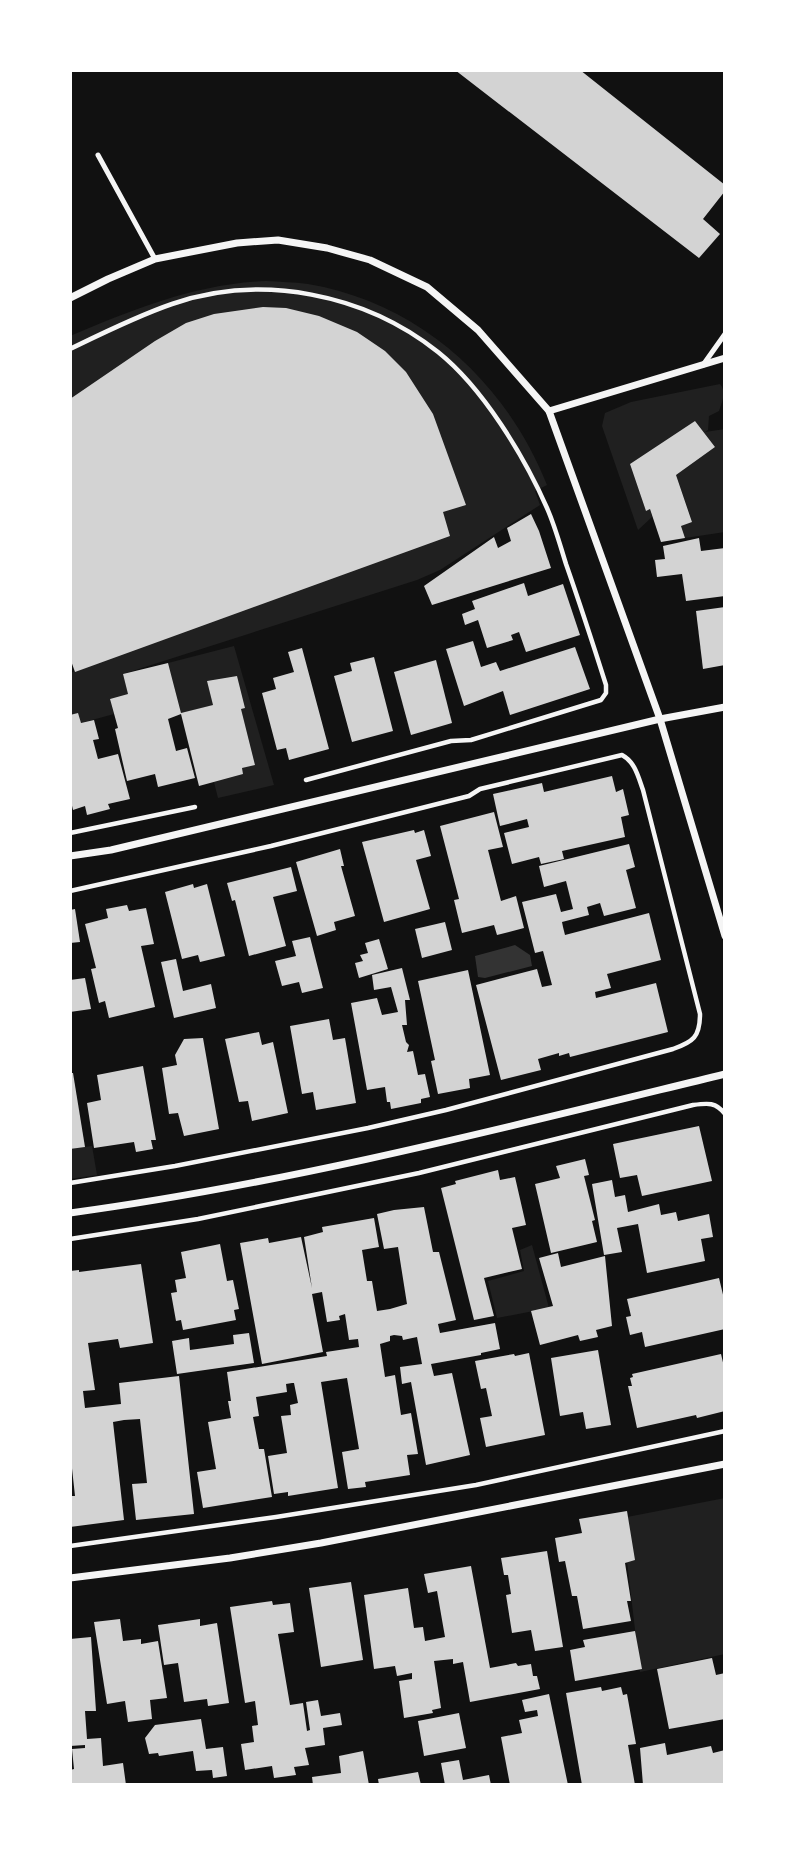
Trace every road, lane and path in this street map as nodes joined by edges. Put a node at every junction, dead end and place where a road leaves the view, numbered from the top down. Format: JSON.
{"nodes":[{"id":1,"x":98,"y":155,"type":"dead end"},
{"id":2,"x":155,"y":259,"type":"junction"},
{"id":3,"x":70,"y":298,"type":"edge"},
{"id":4,"x":725,"y":334,"type":"edge"},
{"id":5,"x":70,"y":349,"type":"edge"},
{"id":6,"x":725,"y":358,"type":"edge"},
{"id":7,"x":703,"y":365,"type":"junction"},
{"id":8,"x":550,"y":411,"type":"junction"},
{"id":9,"x":725,"y":707,"type":"edge"},
{"id":10,"x":660,"y":719,"type":"junction"},
{"id":11,"x":294,"y":784,"type":"dead end"},
{"id":12,"x":205,"y":805,"type":"dead end"},
{"id":13,"x":70,"y":833,"type":"edge"},
{"id":14,"x":70,"y":856,"type":"edge"},
{"id":15,"x":70,"y":891,"type":"edge"},
{"id":16,"x":725,"y":936,"type":"edge"},
{"id":17,"x":725,"y":1074,"type":"edge"},
{"id":18,"x":706,"y":1103,"type":"dead end"},
{"id":19,"x":725,"y":1114,"type":"edge"},
{"id":20,"x":70,"y":1183,"type":"edge"},
{"id":21,"x":70,"y":1213,"type":"edge"},
{"id":22,"x":725,"y":1431,"type":"edge"},
{"id":23,"x":725,"y":1464,"type":"edge"},
{"id":24,"x":70,"y":1546,"type":"edge"},
{"id":25,"x":70,"y":1578,"type":"edge"}],
"edges":[{"from":1,"to":2,"type":"lane"},
{"from":2,"to":3,"type":"street"},
{"from":2,"to":8,"type":"street"},
{"from":4,"to":7,"type":"lane"},
{"from":5,"to":11,"type":"path"},
{"from":6,"to":7,"type":"street"},
{"from":7,"to":8,"type":"street"},
{"from":8,"to":10,"type":"street"},
{"from":9,"to":10,"type":"street"},
{"from":10,"to":14,"type":"street"},
{"from":10,"to":16,"type":"street"},
{"from":12,"to":13,"type":"path"},
{"from":15,"to":20,"type":"path"},
{"from":17,"to":21,"type":"street"},
{"from":18,"to":19,"type":"path"},
{"from":22,"to":24,"type":"path"},
{"from":23,"to":25,"type":"street"}]}
